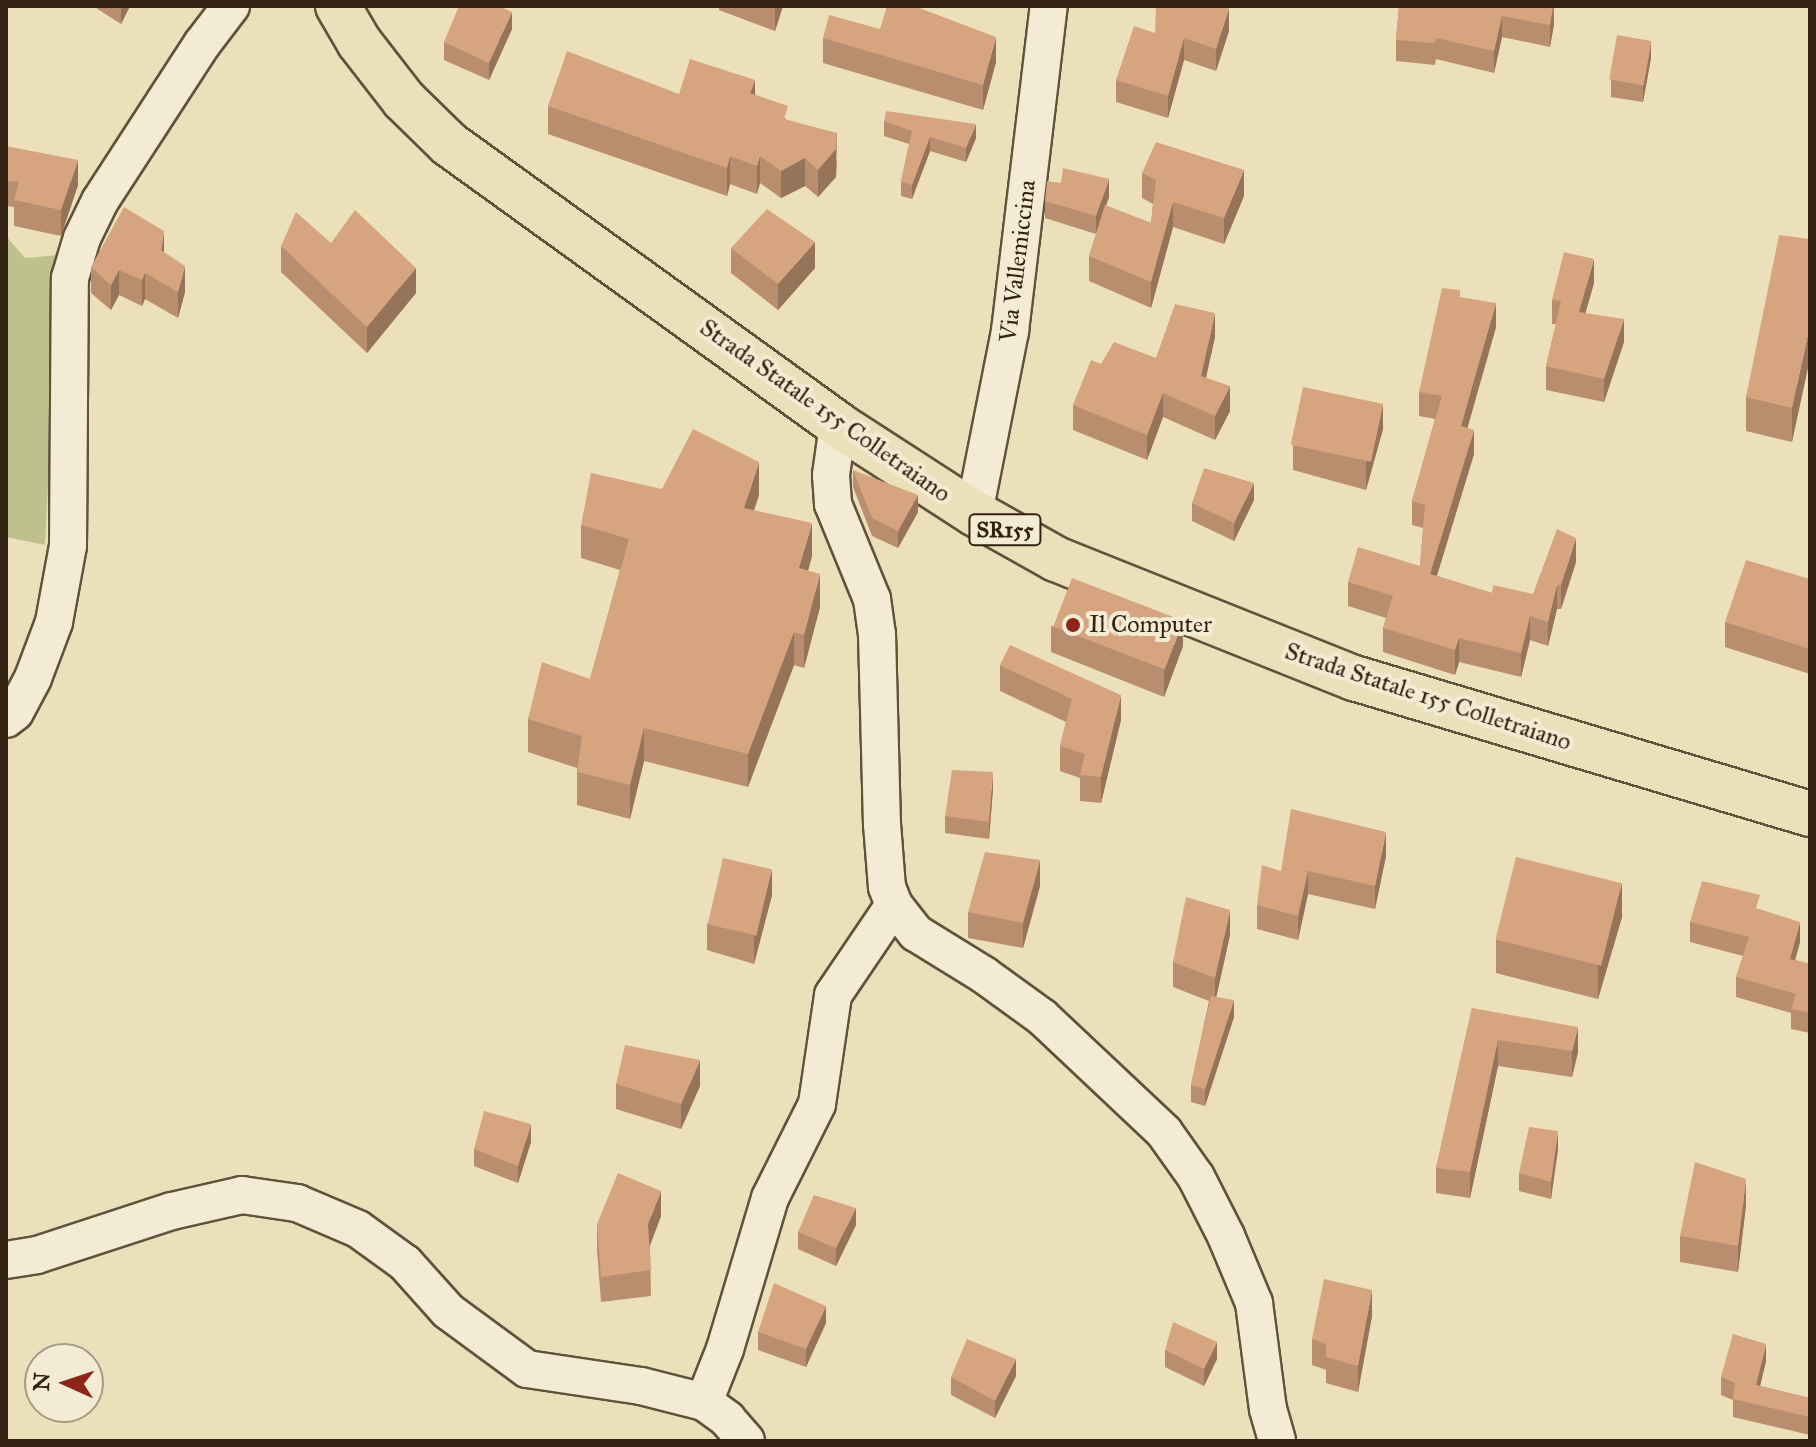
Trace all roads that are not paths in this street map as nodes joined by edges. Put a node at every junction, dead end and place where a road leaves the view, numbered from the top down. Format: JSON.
{"nodes":[{"id":1,"x":231,"y":6,"type":"edge"},
{"id":2,"x":338,"y":6,"type":"edge"},
{"id":3,"x":1049,"y":6,"type":"edge"},
{"id":4,"x":838,"y":425,"type":"junction"},
{"id":5,"x":974,"y":513,"type":"junction"},
{"id":6,"x":6,"y":719,"type":"edge"},
{"id":7,"x":1810,"y":814,"type":"edge"},
{"id":8,"x":894,"y":905,"type":"junction"},
{"id":9,"x":6,"y":1260,"type":"edge"},
{"id":10,"x":704,"y":1402,"type":"junction"},
{"id":11,"x":746,"y":1441,"type":"edge"},
{"id":12,"x":1277,"y":1441,"type":"edge"}],
"edges":[{"from":1,"to":6,"type":"street"},
{"from":2,"to":4,"type":"main road","name":"Strada Statale 155 Colletraiano","number":"SR155"},
{"from":3,"to":5,"type":"street","name":"Via Vallemiccina"},
{"from":4,"to":5,"type":"main road","name":"Strada Statale 155 Colletraiano","number":"SR155"},
{"from":4,"to":8,"type":"street"},
{"from":5,"to":7,"type":"main road","name":"Strada Statale 155 Colletraiano","number":"SR155"},
{"from":8,"to":10,"type":"street"},
{"from":8,"to":12,"type":"street"},
{"from":9,"to":10,"type":"street"},
{"from":10,"to":11,"type":"street"}]}
